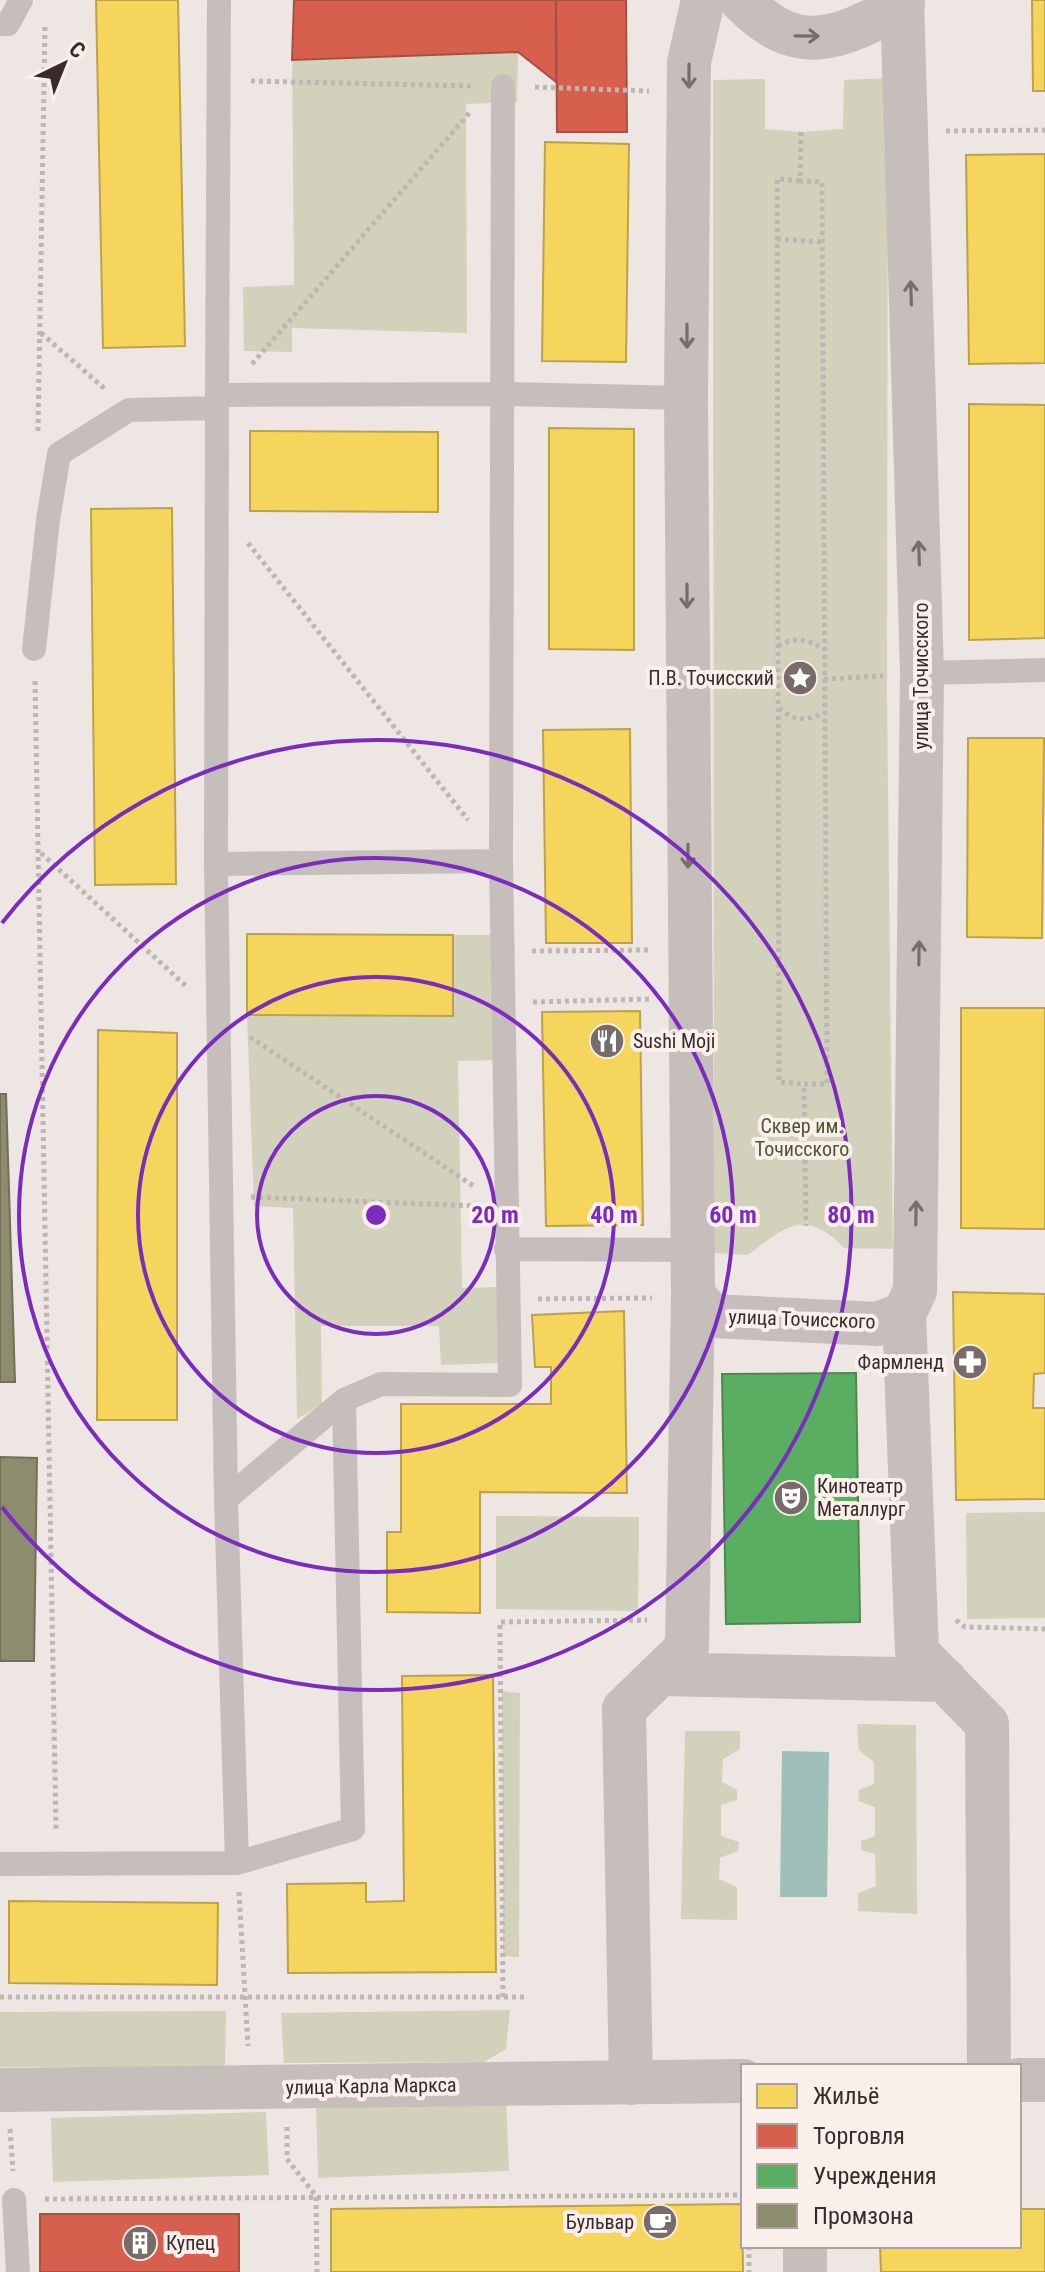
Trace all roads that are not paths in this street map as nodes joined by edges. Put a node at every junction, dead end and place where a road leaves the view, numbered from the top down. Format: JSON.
{"nodes":[{"id":1,"x":21,"y":0,"type":"edge"},
{"id":2,"x":219,"y":0,"type":"edge"},
{"id":3,"x":703,"y":0,"type":"edge"},
{"id":4,"x":741,"y":0,"type":"edge"},
{"id":5,"x":902,"y":2,"type":"edge"},
{"id":6,"x":0,"y":24,"type":"edge"},
{"id":7,"x":498,"y":86,"type":"road end"},
{"id":8,"x":504,"y":394,"type":"junction"},
{"id":9,"x":686,"y":398,"type":"junction"},
{"id":10,"x":220,"y":400,"type":"junction"},
{"id":11,"x":34,"y":649,"type":"road end"},
{"id":12,"x":1045,"y":670,"type":"edge"},
{"id":13,"x":922,"y":673,"type":"junction"},
{"id":14,"x":501,"y":861,"type":"junction"},
{"id":15,"x":216,"y":864,"type":"junction"},
{"id":16,"x":506,"y":1249,"type":"junction"},
{"id":17,"x":673,"y":1250,"type":"junction"},
{"id":18,"x":693,"y":1295,"type":"junction"},
{"id":19,"x":904,"y":1314,"type":"junction"},
{"id":20,"x":344,"y":1400,"type":"junction"},
{"id":21,"x":226,"y":1499,"type":"junction"},
{"id":22,"x":661,"y":1674,"type":"junction"},
{"id":23,"x":945,"y":1680,"type":"junction"},
{"id":24,"x":237,"y":1863,"type":"junction"},
{"id":25,"x":0,"y":1864,"type":"edge"},
{"id":26,"x":989,"y":2064,"type":"edge"},
{"id":27,"x":1021,"y":2080,"type":"edge"},
{"id":28,"x":1045,"y":2080,"type":"edge"},
{"id":29,"x":741,"y":2081,"type":"edge"},
{"id":30,"x":631,"y":2083,"type":"junction"},
{"id":31,"x":4,"y":2090,"type":"edge"},
{"id":32,"x":14,"y":2200,"type":"road end"},
{"id":33,"x":805,"y":2248,"type":"edge"},
{"id":34,"x":18,"y":2272,"type":"edge"},
{"id":35,"x":805,"y":2272,"type":"edge"}],
"edges":[{"from":1,"to":6,"type":"lane"},
{"from":2,"to":10,"type":"lane"},
{"from":3,"to":9,"type":"street","one_way":true},
{"from":4,"to":5,"type":"street","name":"улица Точисского","one_way":true},
{"from":13,"to":5,"type":"street","name":"улица Точисского","one_way":true},
{"from":7,"to":8,"type":"lane"},
{"from":8,"to":9,"type":"lane"},
{"from":8,"to":10,"type":"lane"},
{"from":8,"to":14,"type":"lane"},
{"from":9,"to":17,"type":"street","one_way":true},
{"from":10,"to":11,"type":"lane"},
{"from":10,"to":15,"type":"lane"},
{"from":12,"to":13,"type":"lane"},
{"from":19,"to":13,"type":"street","name":"улица Точисского","one_way":true},
{"from":14,"to":15,"type":"lane"},
{"from":14,"to":16,"type":"lane"},
{"from":15,"to":21,"type":"lane"},
{"from":16,"to":17,"type":"lane"},
{"from":16,"to":20,"type":"lane"},
{"from":17,"to":18,"type":"street"},
{"from":18,"to":19,"type":"street","name":"улица Точисского"},
{"from":18,"to":22,"type":"street"},
{"from":19,"to":23,"type":"street"},
{"from":20,"to":21,"type":"lane"},
{"from":20,"to":24,"type":"lane"},
{"from":21,"to":24,"type":"lane"},
{"from":22,"to":23,"type":"street"},
{"from":22,"to":30,"type":"street"},
{"from":23,"to":26,"type":"street"},
{"from":24,"to":25,"type":"lane"},
{"from":27,"to":28,"type":"street"},
{"from":29,"to":30,"type":"street","name":"улица Карла Маркса"},
{"from":30,"to":31,"type":"street","name":"улица Карла Маркса"},
{"from":32,"to":34,"type":"lane"},
{"from":33,"to":35,"type":"street"}]}
